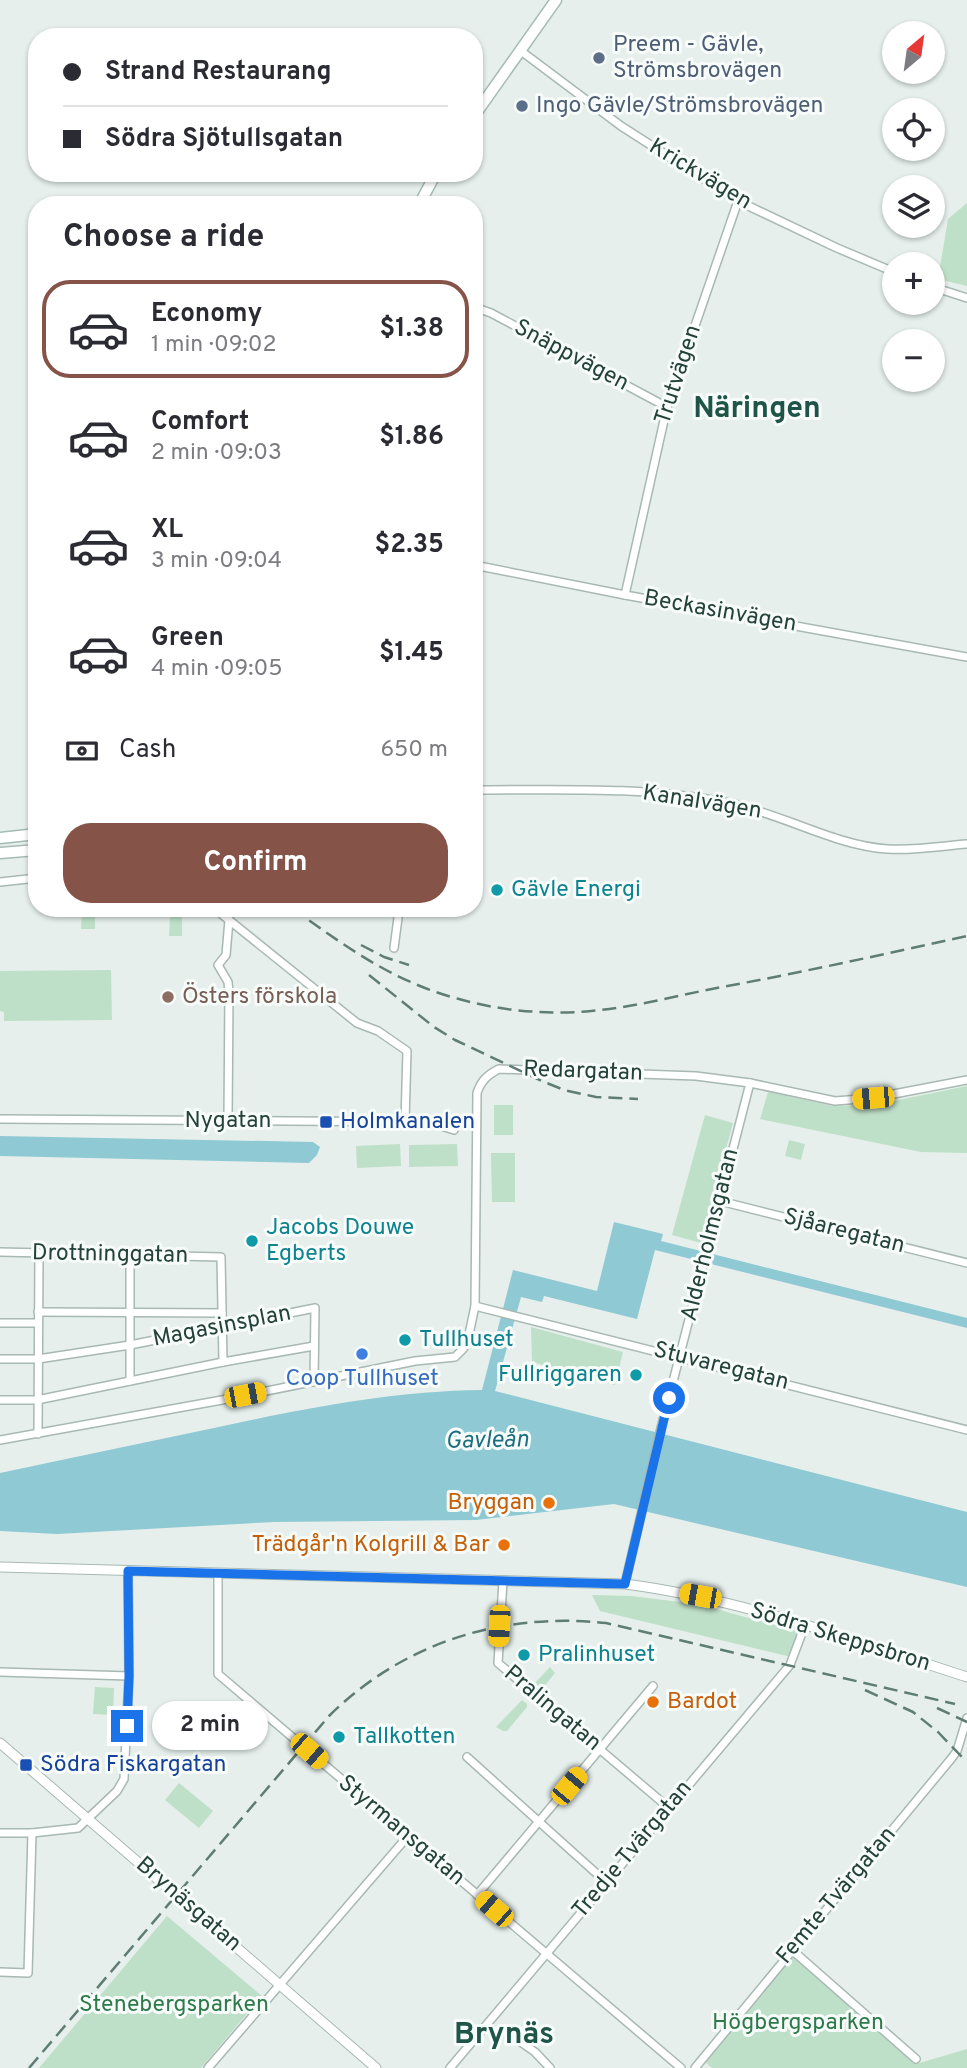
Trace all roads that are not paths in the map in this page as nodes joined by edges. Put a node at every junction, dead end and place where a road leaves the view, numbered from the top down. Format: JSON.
{"nodes":[{"id":1,"x":556,"y":0,"type":"edge"},
{"id":2,"x":521,"y":51,"type":"junction"},
{"id":3,"x":483,"y":104,"type":"edge"},
{"id":4,"x":738,"y":201,"type":"junction"},
{"id":5,"x":882,"y":267,"type":"edge"},
{"id":6,"x":945,"y":291,"type":"edge"},
{"id":7,"x":967,"y":298,"type":"edge"},
{"id":8,"x":483,"y":310,"type":"edge"},
{"id":9,"x":667,"y":407,"type":"junction"},
{"id":10,"x":483,"y":567,"type":"edge"},
{"id":11,"x":625,"y":595,"type":"junction"},
{"id":12,"x":967,"y":657,"type":"edge"},
{"id":13,"x":483,"y":790,"type":"edge"},
{"id":14,"x":28,"y":835,"type":"edge"},
{"id":15,"x":0,"y":838,"type":"edge"},
{"id":16,"x":967,"y":844,"type":"edge"},
{"id":17,"x":28,"y":851,"type":"edge"},
{"id":18,"x":0,"y":853,"type":"edge"},
{"id":19,"x":28,"y":879,"type":"edge"},
{"id":20,"x":0,"y":882,"type":"edge"},
{"id":21,"x":225,"y":917,"type":"edge"},
{"id":22,"x":398,"y":917,"type":"edge"},
{"id":23,"x":229,"y":920,"type":"junction"},
{"id":24,"x":394,"y":948,"type":"dead end"},
{"id":25,"x":967,"y":1080,"type":"edge"},
{"id":26,"x":750,"y":1083,"type":"junction"},
{"id":27,"x":0,"y":1119,"type":"edge"},
{"id":28,"x":228,"y":1121,"type":"junction"},
{"id":29,"x":405,"y":1122,"type":"junction"},
{"id":30,"x":454,"y":1130,"type":"dead end"},
{"id":31,"x":720,"y":1201,"type":"junction"},
{"id":32,"x":0,"y":1252,"type":"edge"},
{"id":33,"x":39,"y":1253,"type":"junction"},
{"id":34,"x":130,"y":1254,"type":"junction"},
{"id":35,"x":967,"y":1263,"type":"edge"},
{"id":36,"x":475,"y":1306,"type":"junction"},
{"id":37,"x":38,"y":1312,"type":"junction"},
{"id":38,"x":129,"y":1313,"type":"junction"},
{"id":39,"x":222,"y":1313,"type":"junction"},
{"id":40,"x":0,"y":1323,"type":"edge"},
{"id":41,"x":38,"y":1323,"type":"junction"},
{"id":42,"x":223,"y":1328,"type":"junction"},
{"id":43,"x":130,"y":1345,"type":"junction"},
{"id":44,"x":314,"y":1346,"type":"junction"},
{"id":45,"x":680,"y":1357,"type":"junction"},
{"id":46,"x":0,"y":1359,"type":"edge"},
{"id":47,"x":38,"y":1359,"type":"junction"},
{"id":48,"x":223,"y":1362,"type":"junction"},
{"id":49,"x":130,"y":1381,"type":"junction"},
{"id":50,"x":314,"y":1382,"type":"junction"},
{"id":51,"x":0,"y":1400,"type":"edge"},
{"id":52,"x":37,"y":1400,"type":"junction"},
{"id":53,"x":967,"y":1430,"type":"edge"},
{"id":54,"x":38,"y":1434,"type":"junction"},
{"id":55,"x":0,"y":1440,"type":"edge"},
{"id":56,"x":0,"y":1567,"type":"edge"},
{"id":57,"x":128,"y":1571,"type":"junction"},
{"id":58,"x":218,"y":1574,"type":"junction"},
{"id":59,"x":503,"y":1581,"type":"junction"},
{"id":60,"x":625,"y":1584,"type":"junction"},
{"id":61,"x":805,"y":1625,"type":"junction"},
{"id":62,"x":0,"y":1672,"type":"edge"},
{"id":63,"x":129,"y":1676,"type":"junction"},
{"id":64,"x":967,"y":1677,"type":"edge"},
{"id":65,"x":653,"y":1686,"type":"dead end"},
{"id":66,"x":967,"y":1718,"type":"edge"},
{"id":67,"x":0,"y":1743,"type":"edge"},
{"id":68,"x":601,"y":1750,"type":"junction"},
{"id":69,"x":467,"y":1757,"type":"dead end"},
{"id":70,"x":669,"y":1808,"type":"junction"},
{"id":71,"x":88,"y":1819,"type":"junction"},
{"id":72,"x":538,"y":1823,"type":"junction"},
{"id":73,"x":0,"y":1833,"type":"edge"},
{"id":74,"x":32,"y":1833,"type":"junction"},
{"id":75,"x":408,"y":1836,"type":"junction"},
{"id":76,"x":606,"y":1882,"type":"junction"},
{"id":77,"x":477,"y":1895,"type":"junction"},
{"id":78,"x":792,"y":1950,"type":"junction"},
{"id":79,"x":545,"y":1953,"type":"junction"},
{"id":80,"x":0,"y":1972,"type":"edge"},
{"id":81,"x":280,"y":1984,"type":"junction"},
{"id":82,"x":512,"y":2036,"type":"dead end"},
{"id":83,"x":916,"y":2059,"type":"dead end"},
{"id":84,"x":208,"y":2068,"type":"edge"},
{"id":85,"x":376,"y":2068,"type":"edge"},
{"id":86,"x":450,"y":2068,"type":"edge"},
{"id":87,"x":550,"y":2068,"type":"edge"},
{"id":88,"x":681,"y":2068,"type":"edge"},
{"id":89,"x":695,"y":2068,"type":"edge"}],
"edges":[{"from":1,"to":2,"type":"main road"},
{"from":2,"to":3,"type":"main road"},
{"from":2,"to":4,"type":"street","name":"Krickvägen"},
{"from":4,"to":5,"type":"street","name":"Krickvägen"},
{"from":4,"to":9,"type":"street","name":"Trutvägen"},
{"from":6,"to":7,"type":"street"},
{"from":8,"to":9,"type":"street","name":"Snäppvägen"},
{"from":9,"to":11,"type":"street","name":"Trutvägen"},
{"from":10,"to":11,"type":"street","name":"Beckasinvägen"},
{"from":11,"to":12,"type":"street","name":"Beckasinvägen"},
{"from":13,"to":16,"type":"street","name":"Kanalvägen"},
{"from":14,"to":15,"type":"main road"},
{"from":17,"to":18,"type":"main road"},
{"from":19,"to":20,"type":"street"},
{"from":21,"to":23,"type":"street"},
{"from":22,"to":24,"type":"street"},
{"from":23,"to":28,"type":"street"},
{"from":23,"to":29,"type":"street"},
{"from":25,"to":26,"type":"street","name":"Redargatan"},
{"from":26,"to":31,"type":"street","name":"Alderholmsgatan"},
{"from":26,"to":36,"type":"street","name":"Redargatan"},
{"from":27,"to":28,"type":"street","name":"Nygatan"},
{"from":28,"to":29,"type":"street","name":"Nygatan"},
{"from":29,"to":30,"type":"street","name":"Nygatan"},
{"from":31,"to":35,"type":"street","name":"Sjåaregatan"},
{"from":31,"to":45,"type":"street","name":"Alderholmsgatan"},
{"from":32,"to":33,"type":"street","name":"Drottninggatan"},
{"from":33,"to":34,"type":"street","name":"Drottninggatan"},
{"from":33,"to":37,"type":"street"},
{"from":34,"to":38,"type":"street"},
{"from":34,"to":39,"type":"street","name":"Drottninggatan"},
{"from":36,"to":45,"type":"street","name":"Stuvaregatan"},
{"from":36,"to":50,"type":"street","name":"Redargatan"},
{"from":37,"to":38,"type":"street"},
{"from":37,"to":41,"type":"street"},
{"from":38,"to":39,"type":"street"},
{"from":38,"to":43,"type":"street"},
{"from":39,"to":42,"type":"street"},
{"from":40,"to":41,"type":"street"},
{"from":41,"to":47,"type":"street"},
{"from":42,"to":43,"type":"street","name":"Magasinsplan"},
{"from":42,"to":44,"type":"street","name":"Magasinsplan"},
{"from":42,"to":48,"type":"street"},
{"from":43,"to":47,"type":"street","name":"Magasinsplan"},
{"from":43,"to":49,"type":"street"},
{"from":44,"to":48,"type":"street"},
{"from":44,"to":50,"type":"street"},
{"from":45,"to":53,"type":"street","name":"Stuvaregatan"},
{"from":45,"to":60,"type":"street","name":"Alderholmsgatan"},
{"from":46,"to":47,"type":"street","name":"Magasinsplan"},
{"from":47,"to":52,"type":"street"},
{"from":48,"to":49,"type":"street"},
{"from":49,"to":52,"type":"street"},
{"from":50,"to":54,"type":"street"},
{"from":51,"to":52,"type":"street"},
{"from":52,"to":54,"type":"street"},
{"from":54,"to":55,"type":"street"},
{"from":56,"to":57,"type":"street","name":"Södra Skeppsbron"},
{"from":57,"to":58,"type":"street","name":"Södra Skeppsbron"},
{"from":57,"to":63,"type":"street"},
{"from":58,"to":59,"type":"street","name":"Södra Skeppsbron"},
{"from":58,"to":75,"type":"street","name":"Styrmansgatan"},
{"from":59,"to":60,"type":"street","name":"Södra Skeppsbron"},
{"from":59,"to":68,"type":"street","name":"Pralingatan"},
{"from":60,"to":61,"type":"street","name":"Södra Skeppsbron"},
{"from":61,"to":64,"type":"street","name":"Södra Skeppsbron"},
{"from":61,"to":70,"type":"street","name":"Tredje Tvärgatan"},
{"from":62,"to":63,"type":"street"},
{"from":63,"to":71,"type":"street"},
{"from":65,"to":68,"type":"street"},
{"from":66,"to":78,"type":"street","name":"Femte Tvärgatan"},
{"from":67,"to":71,"type":"street","name":"Brynäsgatan"},
{"from":68,"to":70,"type":"street","name":"Pralingatan"},
{"from":68,"to":72,"type":"street"},
{"from":69,"to":72,"type":"street"},
{"from":70,"to":76,"type":"street","name":"Tredje Tvärgatan"},
{"from":71,"to":74,"type":"street"},
{"from":71,"to":81,"type":"street","name":"Brynäsgatan"},
{"from":72,"to":76,"type":"street"},
{"from":72,"to":77,"type":"street"},
{"from":73,"to":74,"type":"street"},
{"from":74,"to":80,"type":"street"},
{"from":75,"to":77,"type":"street","name":"Styrmansgatan"},
{"from":75,"to":81,"type":"street"},
{"from":76,"to":79,"type":"street","name":"Tredje Tvärgatan"},
{"from":77,"to":79,"type":"street","name":"Styrmansgatan"},
{"from":78,"to":83,"type":"street"},
{"from":78,"to":89,"type":"street","name":"Femte Tvärgatan"},
{"from":79,"to":86,"type":"street","name":"Tredje Tvärgatan"},
{"from":79,"to":88,"type":"street","name":"Styrmansgatan"},
{"from":81,"to":84,"type":"street"},
{"from":81,"to":85,"type":"street","name":"Brynäsgatan"},
{"from":82,"to":87,"type":"street"}]}
